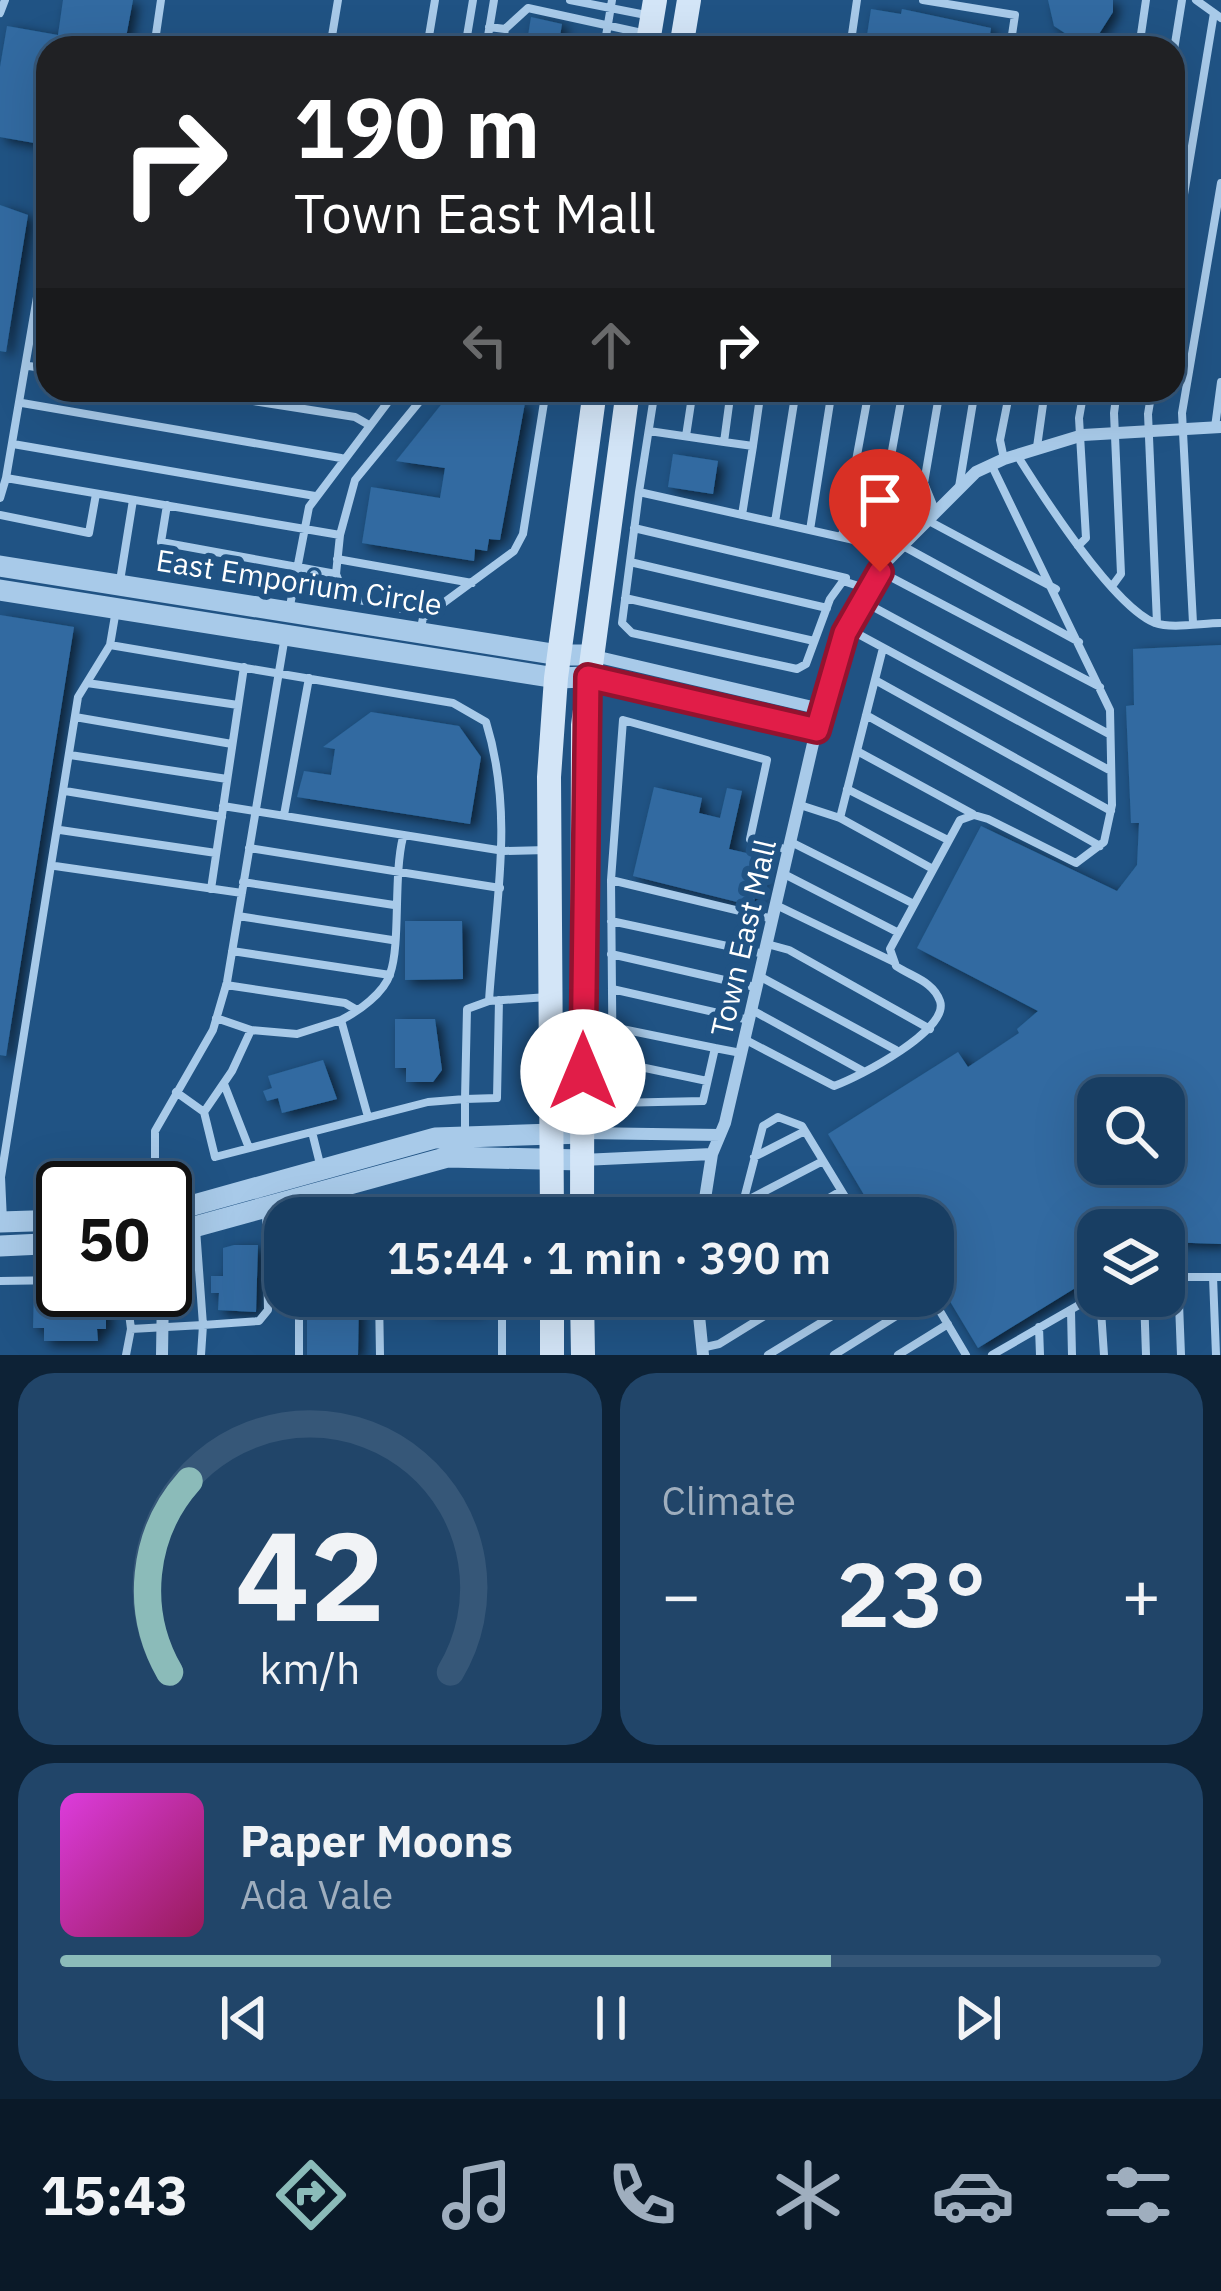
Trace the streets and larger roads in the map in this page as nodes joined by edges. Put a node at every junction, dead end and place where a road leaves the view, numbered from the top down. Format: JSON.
{"nodes":[{"id":1,"x":689,"y":0,"type":"edge"},
{"id":2,"x":683,"y":36,"type":"edge"},
{"id":3,"x":593,"y":402,"type":"edge"},
{"id":4,"x":626,"y":402,"type":"edge"},
{"id":5,"x":1218,"y":427,"type":"edge"},
{"id":6,"x":0,"y":566,"type":"edge"},
{"id":7,"x":119,"y":585,"type":"junction"},
{"id":8,"x":0,"y":590,"type":"edge"},
{"id":9,"x":116,"y":608,"type":"junction"},
{"id":10,"x":289,"y":612,"type":"junction"},
{"id":11,"x":285,"y":636,"type":"junction"},
{"id":12,"x":558,"y":666,"type":"junction"},
{"id":13,"x":589,"y":666,"type":"junction"},
{"id":14,"x":821,"y":709,"type":"junction"},
{"id":15,"x":817,"y":730,"type":"junction"},
{"id":16,"x":582,"y":1133,"type":"junction"},
{"id":17,"x":720,"y":1135,"type":"junction"},
{"id":18,"x":552,"y":1147,"type":"junction"},
{"id":19,"x":712,"y":1154,"type":"junction"},
{"id":20,"x":582,"y":1160,"type":"junction"},
{"id":21,"x":324,"y":1179,"type":"junction"},
{"id":22,"x":551,"y":1197,"type":"edge"},
{"id":23,"x":582,"y":1197,"type":"edge"},
{"id":24,"x":706,"y":1197,"type":"edge"},
{"id":25,"x":192,"y":1207,"type":"edge"},
{"id":26,"x":36,"y":1221,"type":"edge"},
{"id":27,"x":2,"y":1222,"type":"edge"},
{"id":28,"x":192,"y":1228,"type":"edge"},
{"id":29,"x":36,"y":1244,"type":"edge"},
{"id":30,"x":0,"y":1246,"type":"edge"},
{"id":31,"x":164,"y":1317,"type":"edge"},
{"id":32,"x":552,"y":1317,"type":"edge"},
{"id":33,"x":582,"y":1317,"type":"edge"},
{"id":34,"x":699,"y":1317,"type":"edge"},
{"id":35,"x":702,"y":1351,"type":"edge"},
{"id":36,"x":162,"y":1355,"type":"edge"},
{"id":37,"x":552,"y":1355,"type":"edge"},
{"id":38,"x":583,"y":1355,"type":"edge"}],
"edges":[{"from":1,"to":2,"type":"main road"},
{"from":3,"to":12,"type":"main road"},
{"from":4,"to":13,"type":"main road"},
{"from":5,"to":14,"type":"street","name":"Town East Mall"},
{"from":6,"to":7,"type":"street","name":"East Emporium Circle"},
{"from":7,"to":9,"type":"street"},
{"from":7,"to":10,"type":"street","name":"East Emporium Circle"},
{"from":8,"to":9,"type":"street","name":"East Emporium Circle"},
{"from":9,"to":11,"type":"street","name":"East Emporium Circle"},
{"from":10,"to":11,"type":"street"},
{"from":10,"to":12,"type":"street","name":"East Emporium Circle"},
{"from":11,"to":12,"type":"street","name":"East Emporium Circle"},
{"from":12,"to":13,"type":"street","name":"East Emporium Circle"},
{"from":12,"to":18,"type":"main road"},
{"from":13,"to":14,"type":"street"},
{"from":13,"to":15,"type":"street"},
{"from":13,"to":16,"type":"main road"},
{"from":14,"to":15,"type":"street","name":"Town East Mall"},
{"from":15,"to":17,"type":"street","name":"Town East Mall"},
{"from":16,"to":17,"type":"street"},
{"from":16,"to":18,"type":"street"},
{"from":16,"to":20,"type":"main road"},
{"from":17,"to":19,"type":"street","name":"Town East Mall"},
{"from":18,"to":20,"type":"street"},
{"from":18,"to":21,"type":"street"},
{"from":18,"to":21,"type":"street"},
{"from":18,"to":22,"type":"main road"},
{"from":19,"to":20,"type":"street"},
{"from":19,"to":24,"type":"street","name":"Town East Mall"},
{"from":20,"to":23,"type":"main road"},
{"from":21,"to":25,"type":"street"},
{"from":21,"to":28,"type":"street"},
{"from":26,"to":27,"type":"street"},
{"from":29,"to":30,"type":"street"},
{"from":31,"to":36,"type":"street"},
{"from":32,"to":37,"type":"main road"},
{"from":33,"to":38,"type":"main road"},
{"from":34,"to":35,"type":"street"}]}
